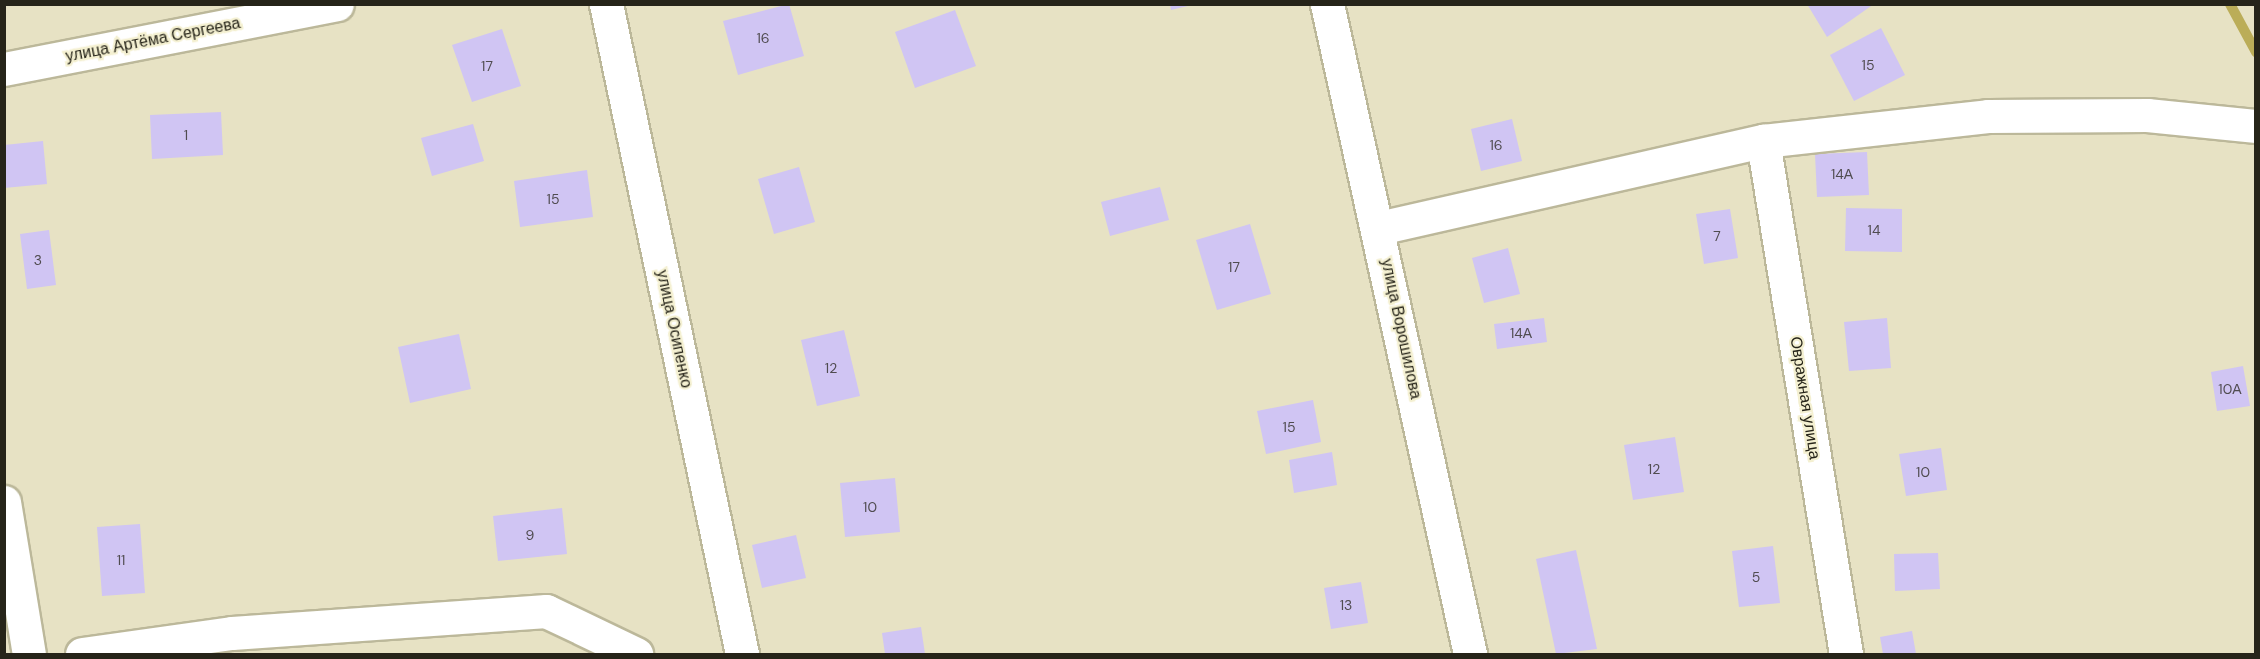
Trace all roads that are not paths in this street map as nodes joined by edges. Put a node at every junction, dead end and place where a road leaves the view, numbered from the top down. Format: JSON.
{"nodes":[{"id":1,"x":337,"y":4,"type":"edge"},
{"id":2,"x":606,"y":4,"type":"edge"},
{"id":3,"x":1327,"y":4,"type":"edge"},
{"id":4,"x":4,"y":69,"type":"edge"},
{"id":5,"x":2256,"y":126,"type":"edge"},
{"id":6,"x":1763,"y":141,"type":"junction"},
{"id":7,"x":1379,"y":228,"type":"junction"},
{"id":8,"x":4,"y":502,"type":"edge"},
{"id":9,"x":29,"y":654,"type":"edge"},
{"id":10,"x":82,"y":654,"type":"edge"},
{"id":11,"x":636,"y":654,"type":"edge"},
{"id":12,"x":742,"y":654,"type":"edge"},
{"id":13,"x":1470,"y":654,"type":"edge"},
{"id":14,"x":1846,"y":654,"type":"edge"}],
"edges":[{"from":1,"to":4,"type":"street","name":"улица Артёма Сергеева"},
{"from":2,"to":12,"type":"street","name":"улица Осипенко"},
{"from":3,"to":7,"type":"street","name":"улица Ворошилова"},
{"from":5,"to":6,"type":"street"},
{"from":6,"to":7,"type":"street"},
{"from":6,"to":14,"type":"street","name":"Овражная улица"},
{"from":7,"to":13,"type":"street","name":"улица Ворошилова"},
{"from":8,"to":9,"type":"street"},
{"from":10,"to":11,"type":"street"}]}
